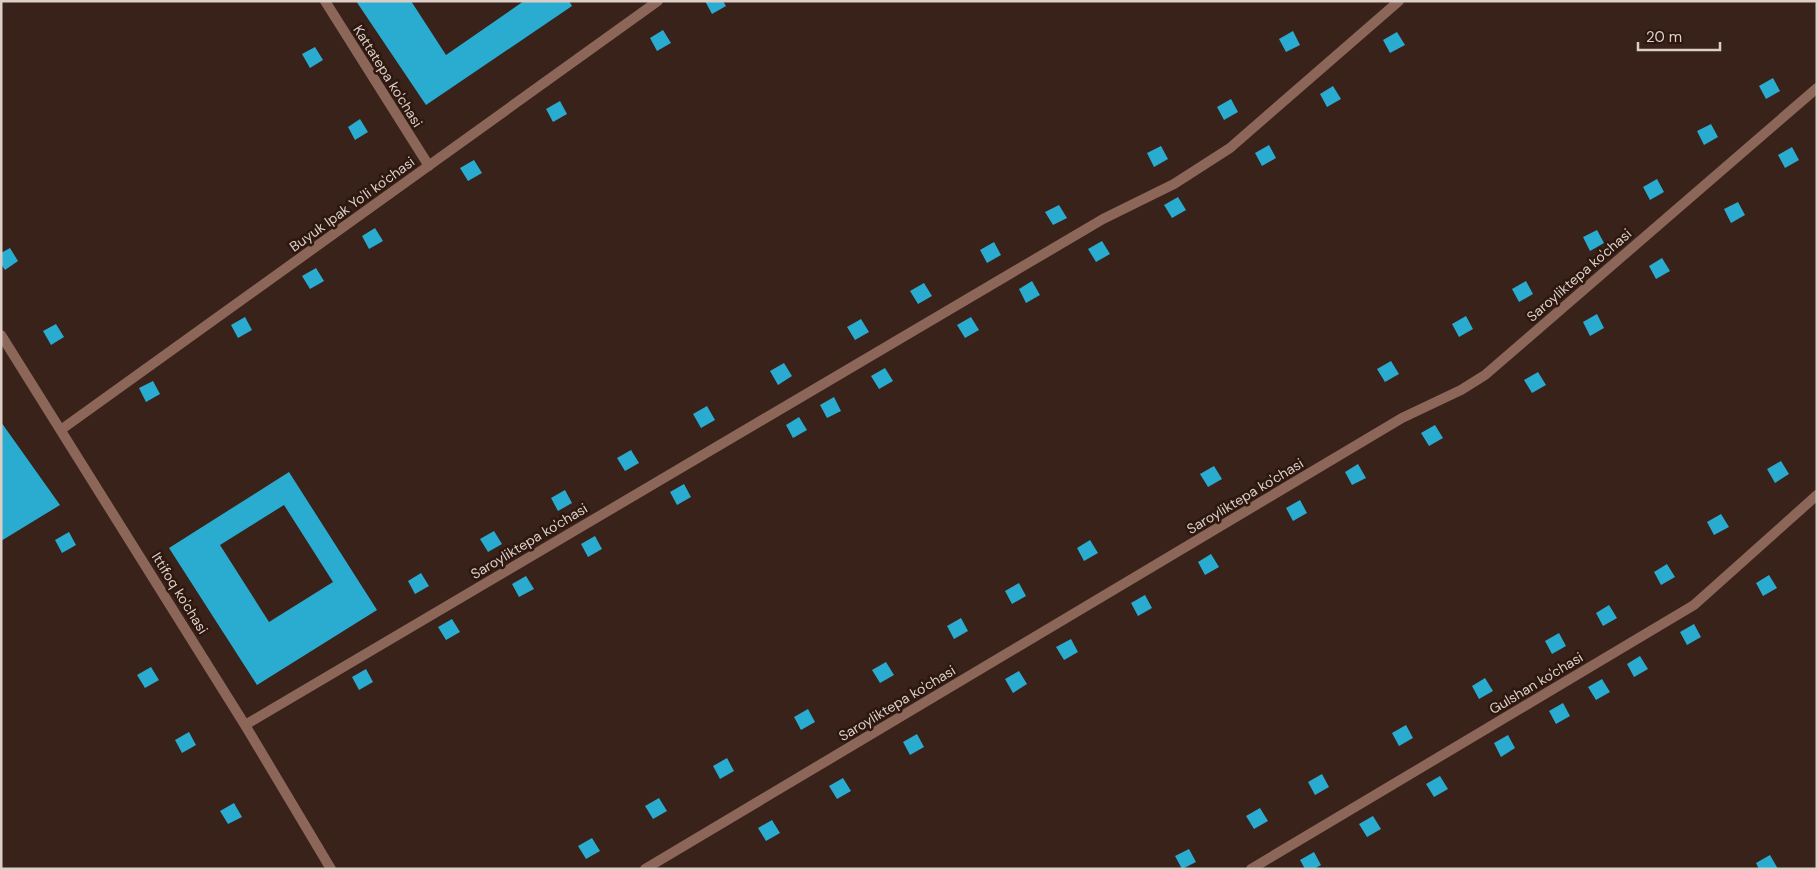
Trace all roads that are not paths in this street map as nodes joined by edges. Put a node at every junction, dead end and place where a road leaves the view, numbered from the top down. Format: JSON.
{"nodes":[{"id":1,"x":325,"y":1,"type":"edge"},
{"id":2,"x":658,"y":1,"type":"edge"},
{"id":3,"x":1399,"y":1,"type":"edge"},
{"id":4,"x":1817,"y":88,"type":"edge"},
{"id":5,"x":429,"y":166,"type":"junction"},
{"id":6,"x":1,"y":335,"type":"edge"},
{"id":7,"x":62,"y":428,"type":"junction"},
{"id":8,"x":1817,"y":495,"type":"edge"},
{"id":9,"x":245,"y":725,"type":"junction"},
{"id":10,"x":331,"y":869,"type":"edge"},
{"id":11,"x":645,"y":869,"type":"edge"},
{"id":12,"x":1251,"y":869,"type":"edge"}],
"edges":[{"from":1,"to":5,"type":"street","name":"Kattatepa ko'chasi"},
{"from":2,"to":5,"type":"street","name":"Buyuk Ipak Yo'li ko'chasi"},
{"from":3,"to":9,"type":"street","name":"Saroyliktepa ko'chasi"},
{"from":4,"to":11,"type":"street","name":"Saroyliktepa ko'chasi"},
{"from":5,"to":7,"type":"street","name":"Buyuk Ipak Yo'li ko'chasi"},
{"from":6,"to":7,"type":"street","name":"Ittifoq ko'chasi"},
{"from":7,"to":9,"type":"street","name":"Ittifoq ko'chasi"},
{"from":8,"to":12,"type":"street","name":"Gulshan ko'chasi"},
{"from":9,"to":10,"type":"street","name":"Ittifoq ko'chasi"}]}
